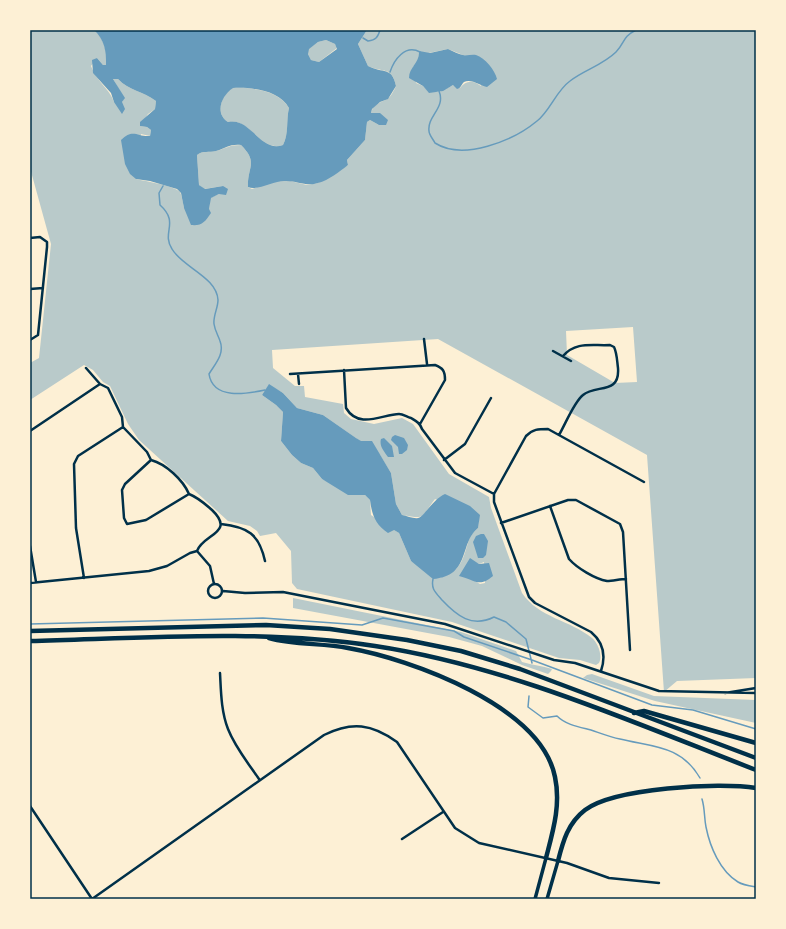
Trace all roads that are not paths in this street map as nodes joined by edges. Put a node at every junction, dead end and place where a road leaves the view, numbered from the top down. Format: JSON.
{"nodes":[{"id":1,"x":30,"y":238,"type":"edge"},
{"id":2,"x":30,"y":288,"type":"edge"},
{"id":3,"x":43,"y":288,"type":"junction"},
{"id":4,"x":424,"y":339,"type":"dead end"},
{"id":5,"x":30,"y":340,"type":"edge"},
{"id":6,"x":553,"y":351,"type":"dead end"},
{"id":7,"x":563,"y":356,"type":"junction"},
{"id":8,"x":572,"y":361,"type":"dead end"},
{"id":9,"x":427,"y":364,"type":"junction"},
{"id":10,"x":86,"y":368,"type":"dead end"},
{"id":11,"x":344,"y":370,"type":"junction"},
{"id":12,"x":290,"y":374,"type":"dead end"},
{"id":13,"x":298,"y":374,"type":"junction"},
{"id":14,"x":100,"y":384,"type":"junction"},
{"id":15,"x":299,"y":384,"type":"dead end"},
{"id":16,"x":491,"y":398,"type":"dead end"},
{"id":17,"x":420,"y":424,"type":"junction"},
{"id":18,"x":123,"y":427,"type":"junction"},
{"id":19,"x":30,"y":431,"type":"edge"},
{"id":20,"x":559,"y":435,"type":"junction"},
{"id":21,"x":151,"y":460,"type":"junction"},
{"id":22,"x":444,"y":460,"type":"junction"},
{"id":23,"x":644,"y":482,"type":"dead end"},
{"id":24,"x":190,"y":494,"type":"junction"},
{"id":25,"x":494,"y":494,"type":"junction"},
{"id":26,"x":550,"y":506,"type":"junction"},
{"id":27,"x":502,"y":523,"type":"junction"},
{"id":28,"x":221,"y":524,"type":"junction"},
{"id":29,"x":30,"y":546,"type":"edge"},
{"id":30,"x":197,"y":551,"type":"junction"},
{"id":31,"x":265,"y":561,"type":"dead end"},
{"id":32,"x":84,"y":578,"type":"junction"},
{"id":33,"x":626,"y":579,"type":"junction"},
{"id":34,"x":36,"y":582,"type":"junction"},
{"id":35,"x":30,"y":583,"type":"edge"},
{"id":36,"x":214,"y":584,"type":"junction"},
{"id":37,"x":223,"y":591,"type":"junction"},
{"id":38,"x":30,"y":631,"type":"edge"},
{"id":39,"x":262,"y":636,"type":"junction"},
{"id":40,"x":30,"y":641,"type":"edge"},
{"id":41,"x":630,"y":650,"type":"dead end"},
{"id":42,"x":601,"y":671,"type":"junction"},
{"id":43,"x":220,"y":673,"type":"dead end"},
{"id":44,"x":756,"y":688,"type":"edge"},
{"id":45,"x":721,"y":693,"type":"junction"},
{"id":46,"x":756,"y":694,"type":"edge"},
{"id":47,"x":634,"y":713,"type":"junction"},
{"id":48,"x":756,"y":742,"type":"edge"},
{"id":49,"x":756,"y":758,"type":"edge"},
{"id":50,"x":756,"y":770,"type":"edge"},
{"id":51,"x":260,"y":779,"type":"junction"},
{"id":52,"x":756,"y":788,"type":"edge"},
{"id":53,"x":30,"y":806,"type":"edge"},
{"id":54,"x":443,"y":812,"type":"junction"},
{"id":55,"x":402,"y":839,"type":"dead end"},
{"id":56,"x":546,"y":858,"type":"junction"},
{"id":57,"x":558,"y":861,"type":"junction"},
{"id":58,"x":659,"y":883,"type":"dead end"},
{"id":59,"x":92,"y":899,"type":"edge"},
{"id":60,"x":536,"y":899,"type":"edge"},
{"id":61,"x":547,"y":899,"type":"edge"}],
"edges":[{"from":1,"to":3,"type":"street"},
{"from":2,"to":3,"type":"street"},
{"from":3,"to":5,"type":"street"},
{"from":4,"to":9,"type":"street"},
{"from":6,"to":7,"type":"street"},
{"from":7,"to":8,"type":"street"},
{"from":7,"to":20,"type":"street"},
{"from":9,"to":11,"type":"street"},
{"from":9,"to":17,"type":"street"},
{"from":10,"to":14,"type":"street"},
{"from":11,"to":13,"type":"street"},
{"from":11,"to":17,"type":"street"},
{"from":12,"to":13,"type":"street"},
{"from":13,"to":15,"type":"street"},
{"from":14,"to":18,"type":"street"},
{"from":14,"to":19,"type":"street"},
{"from":16,"to":22,"type":"street"},
{"from":17,"to":22,"type":"street"},
{"from":18,"to":21,"type":"street"},
{"from":18,"to":32,"type":"street"},
{"from":20,"to":23,"type":"street"},
{"from":20,"to":25,"type":"street"},
{"from":21,"to":24,"type":"street"},
{"from":21,"to":24,"type":"street"},
{"from":22,"to":25,"type":"street"},
{"from":24,"to":28,"type":"street"},
{"from":25,"to":27,"type":"street"},
{"from":26,"to":27,"type":"street"},
{"from":26,"to":33,"type":"street"},
{"from":26,"to":33,"type":"street"},
{"from":27,"to":42,"type":"street"},
{"from":28,"to":30,"type":"street"},
{"from":28,"to":31,"type":"street"},
{"from":29,"to":34,"type":"street"},
{"from":30,"to":32,"type":"street"},
{"from":30,"to":36,"type":"street"},
{"from":32,"to":34,"type":"street"},
{"from":33,"to":41,"type":"street"},
{"from":34,"to":35,"type":"street"},
{"from":36,"to":37,"type":"street"},
{"from":36,"to":37,"type":"street"},
{"from":37,"to":42,"type":"street"},
{"from":38,"to":47,"type":"highway"},
{"from":39,"to":40,"type":"highway"},
{"from":39,"to":50,"type":"highway"},
{"from":39,"to":56,"type":"highway"},
{"from":42,"to":45,"type":"street"},
{"from":43,"to":51,"type":"street"},
{"from":44,"to":45,"type":"street"},
{"from":45,"to":46,"type":"street"},
{"from":47,"to":48,"type":"highway"},
{"from":47,"to":49,"type":"highway"},
{"from":51,"to":54,"type":"street"},
{"from":51,"to":59,"type":"street"},
{"from":52,"to":57,"type":"highway"},
{"from":53,"to":59,"type":"street"},
{"from":54,"to":55,"type":"street"},
{"from":54,"to":56,"type":"street"},
{"from":56,"to":57,"type":"street"},
{"from":56,"to":60,"type":"main road"},
{"from":57,"to":58,"type":"street"},
{"from":57,"to":61,"type":"main road"}]}
